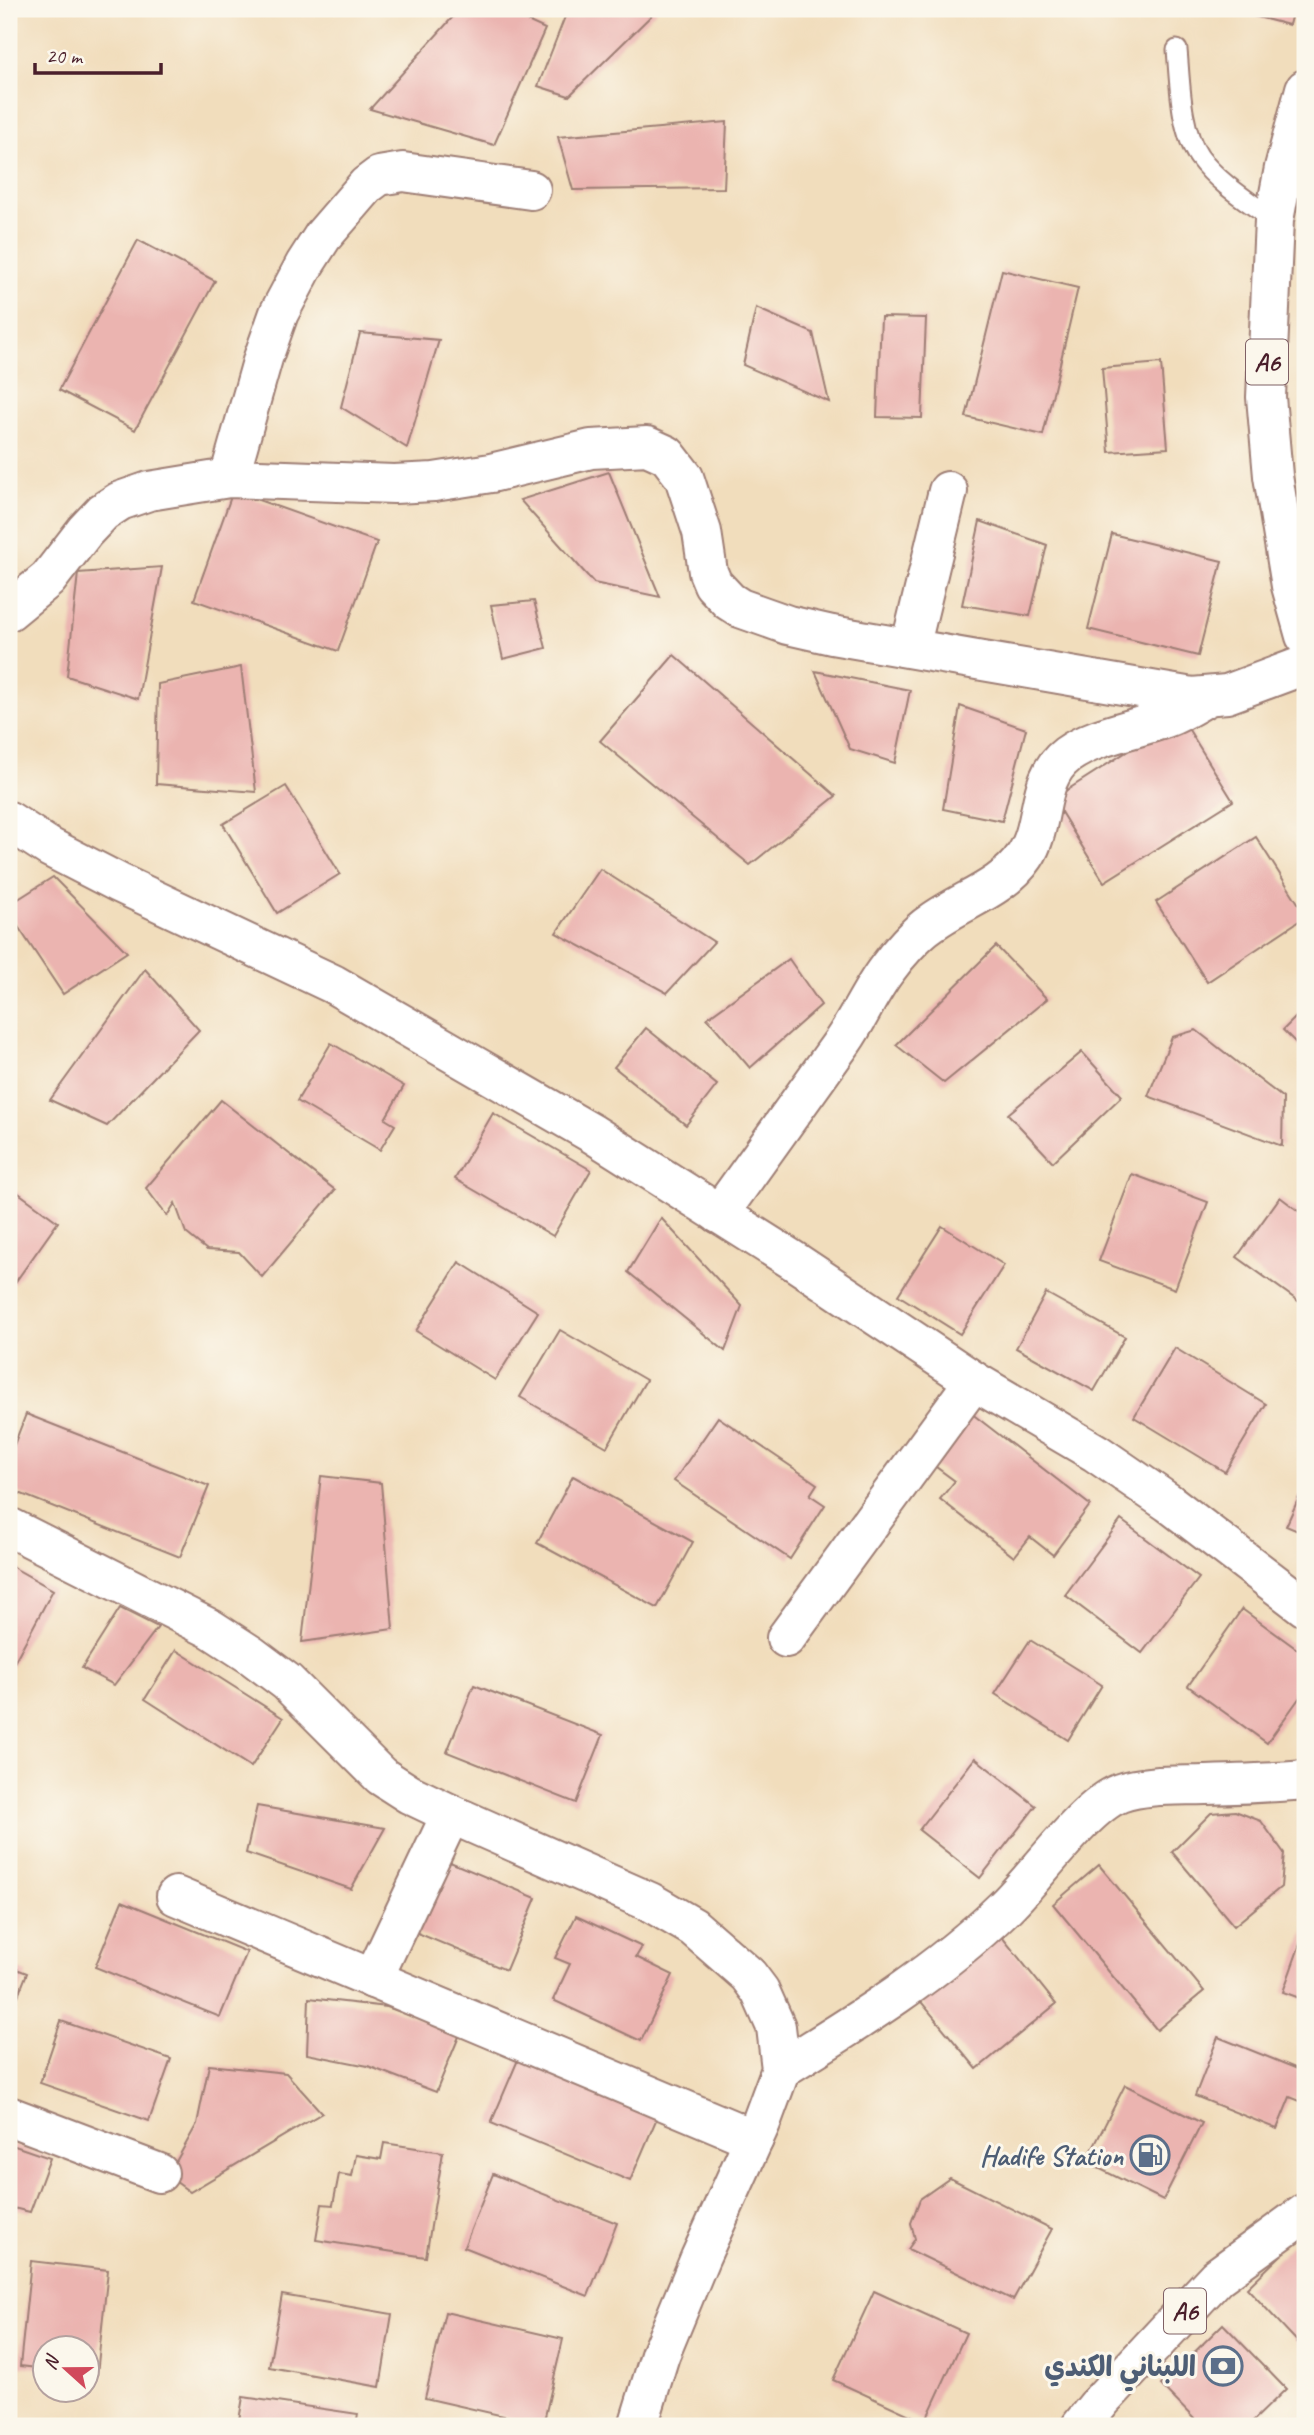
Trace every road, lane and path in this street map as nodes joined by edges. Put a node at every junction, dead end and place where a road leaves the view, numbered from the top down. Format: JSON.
{"nodes":[{"id":1,"x":1177,"y":50,"type":"dead end"},
{"id":2,"x":1305,"y":89,"type":"edge"},
{"id":3,"x":531,"y":190,"type":"dead end"},
{"id":4,"x":1274,"y":220,"type":"junction"},
{"id":5,"x":229,"y":478,"type":"junction"},
{"id":6,"x":948,"y":491,"type":"dead end"},
{"id":7,"x":9,"y":611,"type":"edge"},
{"id":8,"x":1305,"y":636,"type":"edge"},
{"id":9,"x":910,"y":648,"type":"junction"},
{"id":10,"x":1305,"y":665,"type":"edge"},
{"id":11,"x":1208,"y":696,"type":"junction"},
{"id":12,"x":9,"y":821,"type":"edge"},
{"id":13,"x":719,"y":1214,"type":"junction"},
{"id":14,"x":974,"y":1381,"type":"junction"},
{"id":15,"x":9,"y":1527,"type":"edge"},
{"id":16,"x":1305,"y":1607,"type":"edge"},
{"id":17,"x":786,"y":1638,"type":"dead end"},
{"id":18,"x":1305,"y":1780,"type":"edge"},
{"id":19,"x":451,"y":1814,"type":"junction"},
{"id":20,"x":176,"y":1896,"type":"dead end"},
{"id":21,"x":373,"y":1979,"type":"junction"},
{"id":22,"x":780,"y":2068,"type":"junction"},
{"id":23,"x":9,"y":2116,"type":"edge"},
{"id":24,"x":754,"y":2139,"type":"junction"},
{"id":25,"x":159,"y":2174,"type":"dead end"},
{"id":26,"x":1305,"y":2213,"type":"edge"},
{"id":27,"x":638,"y":2426,"type":"edge"},
{"id":28,"x":1081,"y":2426,"type":"edge"}],
"edges":[{"from":1,"to":4,"type":"lane"},
{"from":2,"to":4,"type":"main road","number":"A6"},
{"from":3,"to":5,"type":"main road"},
{"from":4,"to":8,"type":"main road","number":"A6"},
{"from":5,"to":7,"type":"main road"},
{"from":5,"to":9,"type":"main road"},
{"from":6,"to":9,"type":"main road"},
{"from":9,"to":11,"type":"main road"},
{"from":10,"to":11,"type":"main road"},
{"from":11,"to":13,"type":"main road"},
{"from":12,"to":13,"type":"main road"},
{"from":13,"to":14,"type":"main road"},
{"from":14,"to":16,"type":"main road"},
{"from":14,"to":17,"type":"main road"},
{"from":15,"to":19,"type":"main road"},
{"from":18,"to":22,"type":"main road"},
{"from":19,"to":21,"type":"main road"},
{"from":19,"to":22,"type":"main road"},
{"from":20,"to":21,"type":"main road"},
{"from":21,"to":24,"type":"main road"},
{"from":22,"to":24,"type":"main road"},
{"from":23,"to":25,"type":"main road"},
{"from":24,"to":27,"type":"main road"},
{"from":26,"to":28,"type":"main road","number":"A6"}]}
